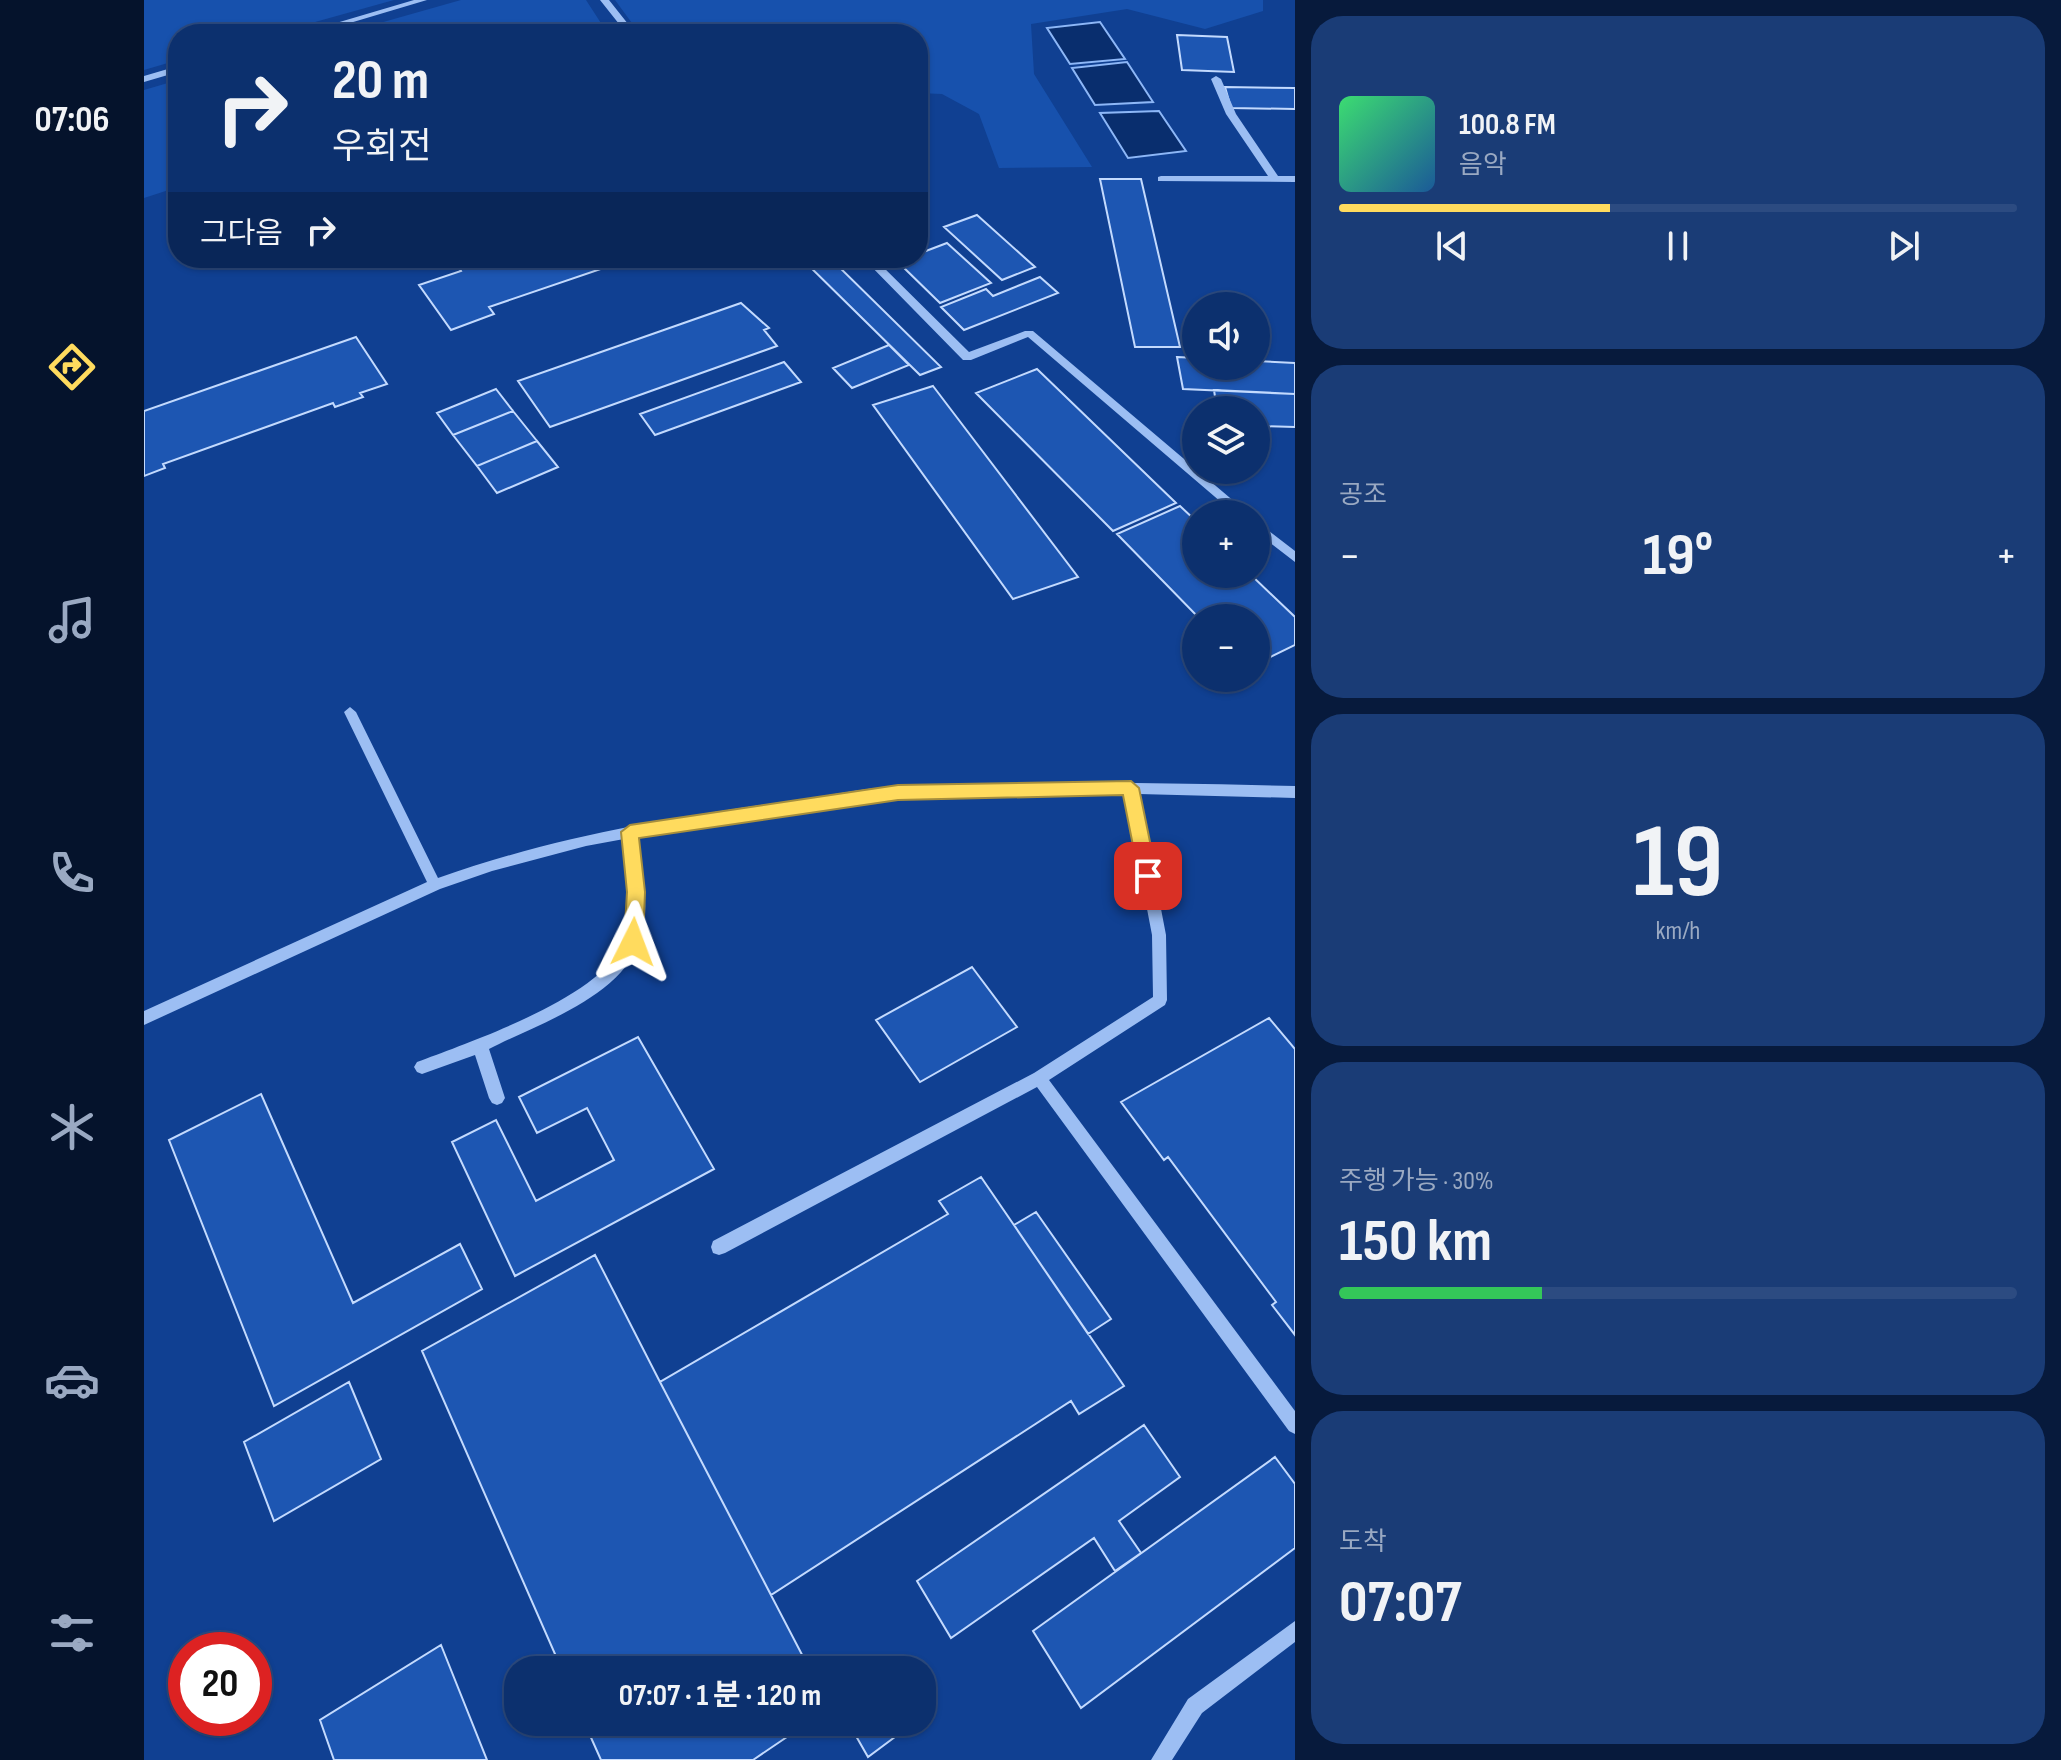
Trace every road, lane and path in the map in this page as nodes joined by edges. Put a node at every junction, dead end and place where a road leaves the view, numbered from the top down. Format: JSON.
{"nodes":[{"id":1,"x":423,"y":0,"type":"edge"},
{"id":2,"x":604,"y":0,"type":"edge"},
{"id":3,"x":338,"y":24,"type":"edge"},
{"id":4,"x":624,"y":24,"type":"edge"},
{"id":5,"x":168,"y":72,"type":"edge"},
{"id":6,"x":144,"y":79,"type":"edge"},
{"id":7,"x":1216,"y":79,"type":"dead end"},
{"id":8,"x":1274,"y":178,"type":"junction"},
{"id":9,"x":1161,"y":179,"type":"dead end"},
{"id":10,"x":1295,"y":179,"type":"edge"},
{"id":11,"x":878,"y":268,"type":"edge"},
{"id":12,"x":1226,"y":500,"type":"edge"},
{"id":13,"x":1270,"y":537,"type":"edge"},
{"id":14,"x":1295,"y":558,"type":"edge"},
{"id":15,"x":350,"y":712,"type":"dead end"},
{"id":16,"x":1131,"y":788,"type":"junction"},
{"id":17,"x":1295,"y":792,"type":"edge"},
{"id":18,"x":630,"y":832,"type":"junction"},
{"id":19,"x":435,"y":885,"type":"junction"},
{"id":20,"x":144,"y":1018,"type":"edge"},
{"id":21,"x":480,"y":1046,"type":"junction"},
{"id":22,"x":422,"y":1067,"type":"dead end"},
{"id":23,"x":1039,"y":1078,"type":"junction"},
{"id":24,"x":497,"y":1098,"type":"dead end"},
{"id":25,"x":719,"y":1247,"type":"dead end"},
{"id":26,"x":1295,"y":1425,"type":"edge"},
{"id":27,"x":1295,"y":1630,"type":"edge"},
{"id":28,"x":1161,"y":1760,"type":"edge"}],
"edges":[{"from":1,"to":3,"type":"street"},
{"from":2,"to":4,"type":"street"},
{"from":5,"to":6,"type":"street"},
{"from":7,"to":8,"type":"street"},
{"from":8,"to":9,"type":"street"},
{"from":8,"to":10,"type":"street"},
{"from":11,"to":12,"type":"street"},
{"from":13,"to":14,"type":"street"},
{"from":15,"to":19,"type":"street"},
{"from":16,"to":17,"type":"street"},
{"from":16,"to":18,"type":"street"},
{"from":16,"to":23,"type":"street"},
{"from":18,"to":19,"type":"street"},
{"from":18,"to":21,"type":"street"},
{"from":19,"to":20,"type":"street"},
{"from":21,"to":22,"type":"street"},
{"from":21,"to":24,"type":"street"},
{"from":23,"to":25,"type":"street"},
{"from":23,"to":26,"type":"street"},
{"from":27,"to":28,"type":"street"}]}
